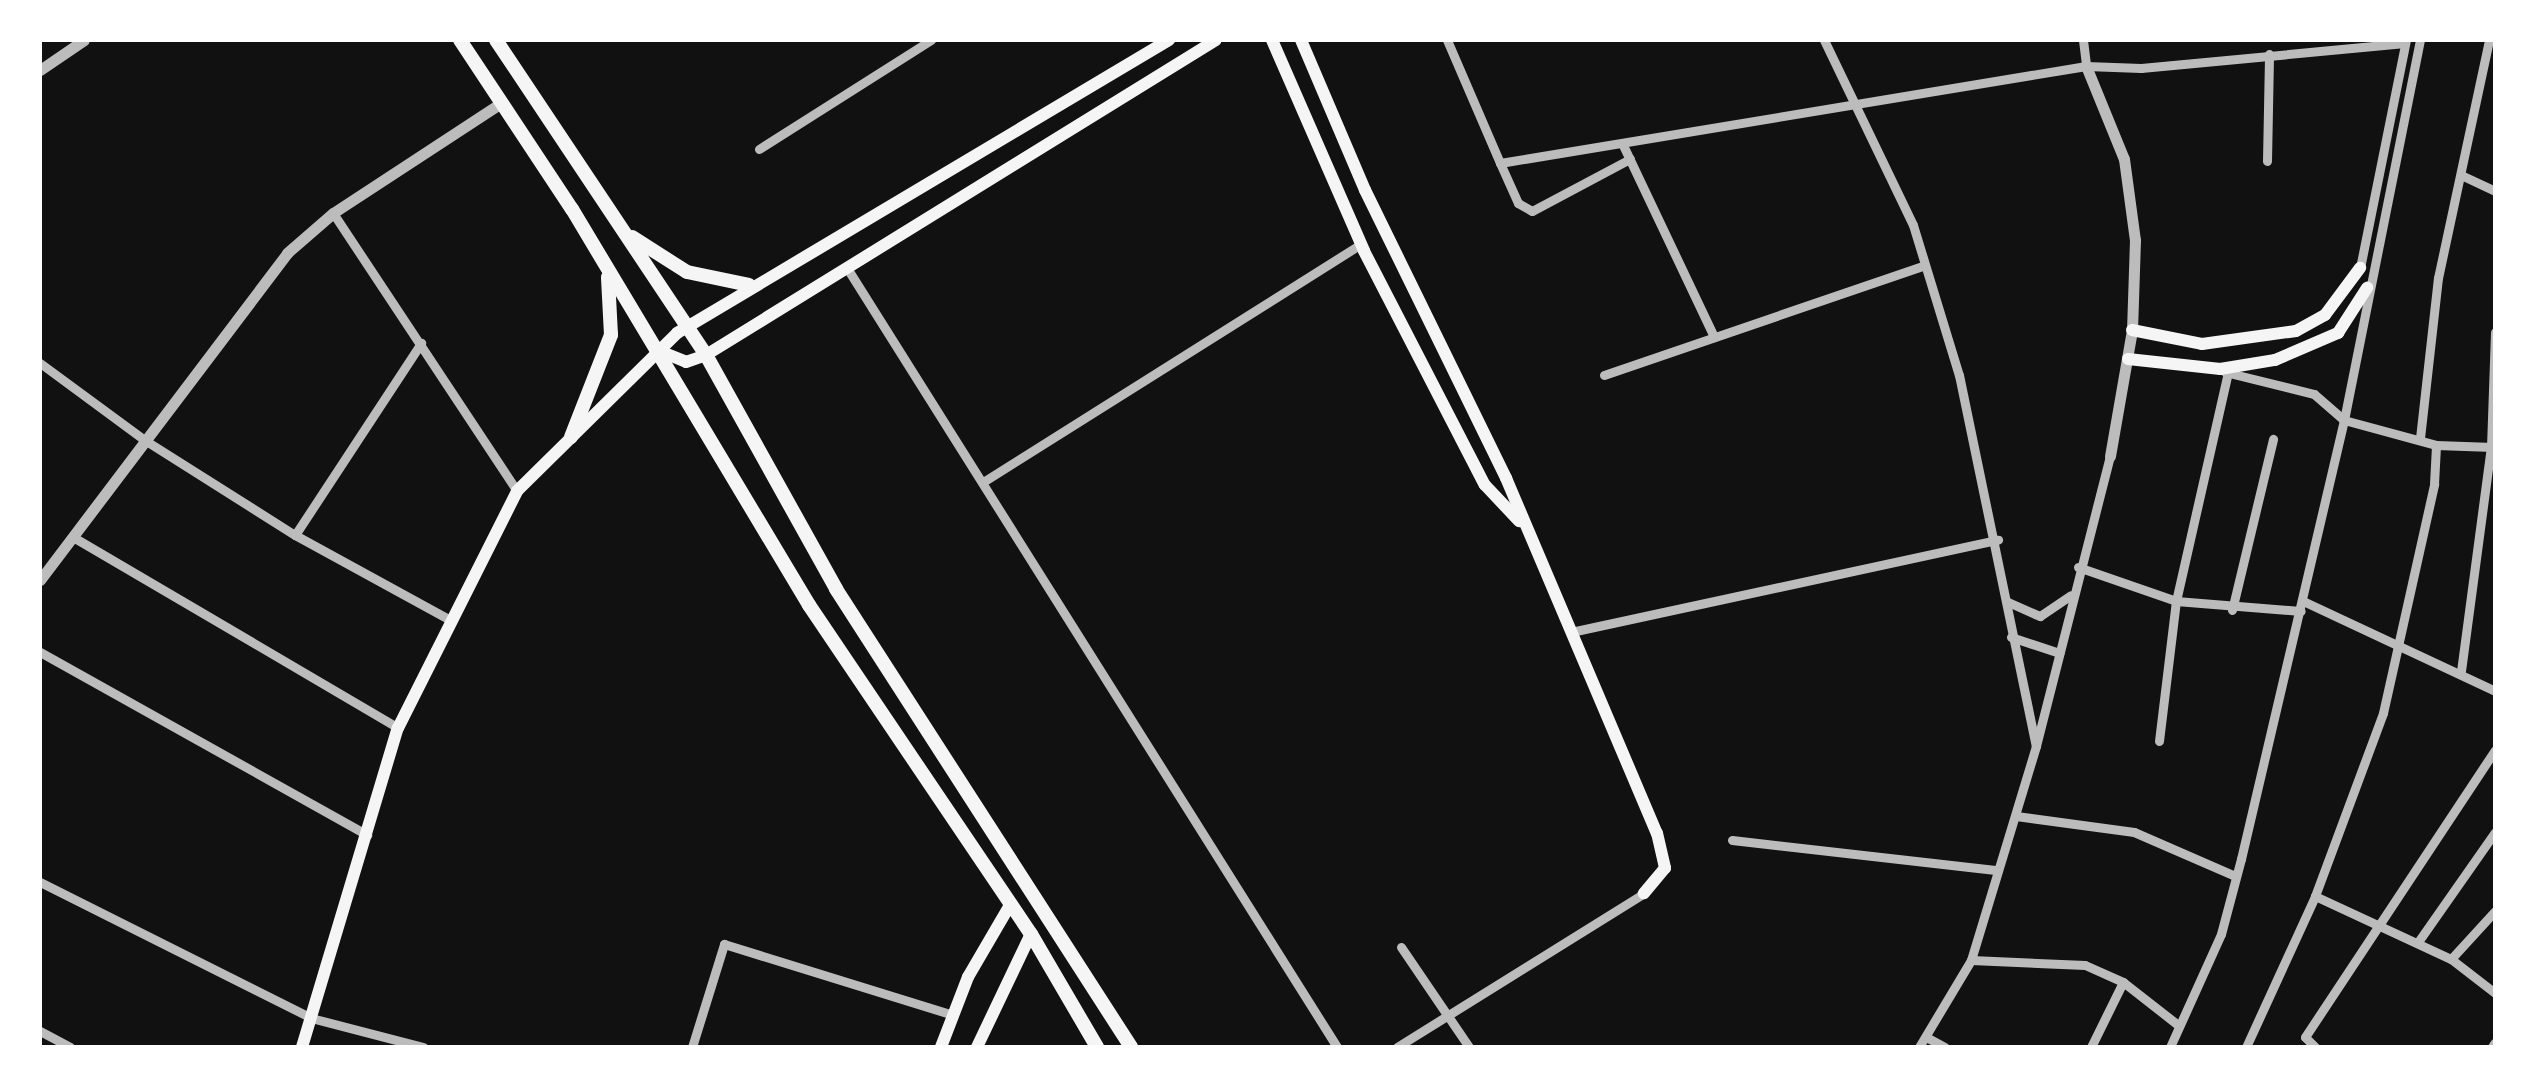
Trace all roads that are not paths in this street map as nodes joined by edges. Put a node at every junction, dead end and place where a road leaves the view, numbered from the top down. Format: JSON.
{"nodes":[{"id":1,"x":84,"y":40,"type":"edge"},
{"id":2,"x":460,"y":40,"type":"edge"},
{"id":3,"x":496,"y":40,"type":"edge"},
{"id":4,"x":931,"y":40,"type":"edge"},
{"id":5,"x":1216,"y":40,"type":"edge"},
{"id":6,"x":1272,"y":40,"type":"edge"},
{"id":7,"x":1300,"y":40,"type":"edge"},
{"id":8,"x":1448,"y":40,"type":"edge"},
{"id":9,"x":1824,"y":40,"type":"edge"},
{"id":10,"x":2084,"y":40,"type":"edge"},
{"id":11,"x":2420,"y":40,"type":"edge"},
{"id":12,"x":2489,"y":40,"type":"edge"},
{"id":13,"x":2406,"y":41,"type":"edge"},
{"id":14,"x":1162,"y":43,"type":"edge"},
{"id":15,"x":2269,"y":54,"type":"junction"},
{"id":16,"x":2086,"y":66,"type":"junction"},
{"id":17,"x":40,"y":70,"type":"edge"},
{"id":18,"x":502,"y":103,"type":"junction"},
{"id":19,"x":1852,"y":107,"type":"junction"},
{"id":20,"x":1622,"y":144,"type":"junction"},
{"id":21,"x":759,"y":149,"type":"dead end"},
{"id":22,"x":1630,"y":160,"type":"junction"},
{"id":23,"x":2267,"y":161,"type":"dead end"},
{"id":24,"x":1500,"y":163,"type":"junction"},
{"id":25,"x":2461,"y":175,"type":"junction"},
{"id":26,"x":2495,"y":192,"type":"edge"},
{"id":27,"x":333,"y":213,"type":"junction"},
{"id":28,"x":625,"y":232,"type":"junction"},
{"id":29,"x":1361,"y":244,"type":"junction"},
{"id":30,"x":1925,"y":265,"type":"junction"},
{"id":31,"x":606,"y":266,"type":"junction"},
{"id":32,"x":847,"y":268,"type":"junction"},
{"id":33,"x":2360,"y":268,"type":"joint"},
{"id":34,"x":749,"y":285,"type":"junction"},
{"id":35,"x":2366,"y":288,"type":"junction"},
{"id":36,"x":687,"y":327,"type":"junction"},
{"id":37,"x":2132,"y":330,"type":"junction"},
{"id":38,"x":2495,"y":332,"type":"edge"},
{"id":39,"x":1714,"y":337,"type":"junction"},
{"id":40,"x":422,"y":343,"type":"junction"},
{"id":41,"x":657,"y":350,"type":"junction"},
{"id":42,"x":706,"y":355,"type":"junction"},
{"id":43,"x":2128,"y":359,"type":"junction"},
{"id":44,"x":40,"y":363,"type":"edge"},
{"id":45,"x":2224,"y":371,"type":"junction"},
{"id":46,"x":1604,"y":374,"type":"dead end"},
{"id":47,"x":2344,"y":420,"type":"junction"},
{"id":48,"x":571,"y":437,"type":"junction"},
{"id":49,"x":2420,"y":438,"type":"junction"},
{"id":50,"x":143,"y":439,"type":"junction"},
{"id":51,"x":2273,"y":439,"type":"dead end"},
{"id":52,"x":2436,"y":445,"type":"junction"},
{"id":53,"x":2493,"y":447,"type":"edge"},
{"id":54,"x":2110,"y":456,"type":"joint"},
{"id":55,"x":983,"y":482,"type":"junction"},
{"id":56,"x":517,"y":492,"type":"junction"},
{"id":57,"x":1524,"y":527,"type":"junction"},
{"id":58,"x":295,"y":535,"type":"junction"},
{"id":59,"x":72,"y":537,"type":"junction"},
{"id":60,"x":1998,"y":540,"type":"junction"},
{"id":61,"x":2078,"y":566,"type":"junction"},
{"id":62,"x":40,"y":580,"type":"edge"},
{"id":63,"x":2073,"y":593,"type":"junction"},
{"id":64,"x":2176,"y":601,"type":"junction"},
{"id":65,"x":2008,"y":602,"type":"junction"},
{"id":66,"x":2302,"y":606,"type":"junction"},
{"id":67,"x":2232,"y":610,"type":"junction"},
{"id":68,"x":450,"y":620,"type":"junction"},
{"id":69,"x":1571,"y":632,"type":"junction"},
{"id":70,"x":2011,"y":637,"type":"junction"},
{"id":71,"x":2401,"y":641,"type":"junction"},
{"id":72,"x":40,"y":652,"type":"edge"},
{"id":73,"x":2058,"y":653,"type":"junction"},
{"id":74,"x":2461,"y":671,"type":"junction"},
{"id":75,"x":2495,"y":690,"type":"edge"},
{"id":76,"x":398,"y":728,"type":"junction"},
{"id":77,"x":2159,"y":742,"type":"dead end"},
{"id":78,"x":2036,"y":746,"type":"junction"},
{"id":79,"x":2495,"y":750,"type":"edge"},
{"id":80,"x":2016,"y":816,"type":"junction"},
{"id":81,"x":2495,"y":832,"type":"edge"},
{"id":82,"x":370,"y":837,"type":"junction"},
{"id":83,"x":1732,"y":840,"type":"dead end"},
{"id":84,"x":1995,"y":870,"type":"junction"},
{"id":85,"x":2235,"y":876,"type":"junction"},
{"id":86,"x":40,"y":882,"type":"edge"},
{"id":87,"x":1644,"y":893,"type":"joint"},
{"id":88,"x":2315,"y":896,"type":"junction"},
{"id":89,"x":1010,"y":905,"type":"junction"},
{"id":90,"x":2495,"y":912,"type":"edge"},
{"id":91,"x":2378,"y":924,"type":"junction"},
{"id":92,"x":1031,"y":934,"type":"junction"},
{"id":93,"x":2418,"y":942,"type":"junction"},
{"id":94,"x":1401,"y":947,"type":"dead end"},
{"id":95,"x":2451,"y":959,"type":"junction"},
{"id":96,"x":1971,"y":960,"type":"junction"},
{"id":97,"x":2123,"y":982,"type":"junction"},
{"id":98,"x":2495,"y":992,"type":"edge"},
{"id":99,"x":1448,"y":1011,"type":"junction"},
{"id":100,"x":953,"y":1015,"type":"junction"},
{"id":101,"x":311,"y":1018,"type":"junction"},
{"id":102,"x":2178,"y":1025,"type":"junction"},
{"id":103,"x":40,"y":1030,"type":"edge"},
{"id":104,"x":1926,"y":1037,"type":"junction"},
{"id":105,"x":70,"y":1047,"type":"edge"},
{"id":106,"x":302,"y":1047,"type":"edge"},
{"id":107,"x":423,"y":1047,"type":"edge"},
{"id":108,"x":692,"y":1047,"type":"edge"},
{"id":109,"x":940,"y":1047,"type":"edge"},
{"id":110,"x":978,"y":1047,"type":"edge"},
{"id":111,"x":1097,"y":1047,"type":"edge"},
{"id":112,"x":1132,"y":1047,"type":"edge"},
{"id":113,"x":1337,"y":1047,"type":"edge"},
{"id":114,"x":1397,"y":1047,"type":"edge"},
{"id":115,"x":1469,"y":1047,"type":"edge"},
{"id":116,"x":1919,"y":1047,"type":"edge"},
{"id":117,"x":1945,"y":1047,"type":"edge"},
{"id":118,"x":2091,"y":1047,"type":"edge"},
{"id":119,"x":2170,"y":1047,"type":"edge"},
{"id":120,"x":2246,"y":1047,"type":"edge"},
{"id":121,"x":2315,"y":1047,"type":"edge"}],
"edges":[{"from":1,"to":17,"type":"street"},
{"from":2,"to":18,"type":"main road"},
{"from":3,"to":28,"type":"main road"},
{"from":4,"to":21,"type":"street"},
{"from":5,"to":32,"type":"main road"},
{"from":6,"to":29,"type":"main road"},
{"from":7,"to":57,"type":"main road"},
{"from":8,"to":24,"type":"street"},
{"from":9,"to":19,"type":"street"},
{"from":10,"to":16,"type":"street"},
{"from":11,"to":35,"type":"street"},
{"from":12,"to":25,"type":"street"},
{"from":13,"to":15,"type":"street"},
{"from":13,"to":33,"type":"street"},
{"from":14,"to":34,"type":"main road"},
{"from":15,"to":16,"type":"street"},
{"from":15,"to":23,"type":"street"},
{"from":16,"to":19,"type":"street"},
{"from":16,"to":37,"type":"street"},
{"from":18,"to":27,"type":"street"},
{"from":18,"to":31,"type":"main road"},
{"from":19,"to":20,"type":"street"},
{"from":19,"to":30,"type":"street"},
{"from":20,"to":22,"type":"street"},
{"from":20,"to":24,"type":"street"},
{"from":22,"to":24,"type":"street"},
{"from":22,"to":39,"type":"street"},
{"from":25,"to":26,"type":"street"},
{"from":25,"to":49,"type":"street"},
{"from":27,"to":40,"type":"street"},
{"from":27,"to":50,"type":"street"},
{"from":28,"to":34,"type":"main road"},
{"from":28,"to":36,"type":"main road"},
{"from":29,"to":55,"type":"street"},
{"from":29,"to":57,"type":"main road"},
{"from":30,"to":39,"type":"street"},
{"from":30,"to":60,"type":"street"},
{"from":31,"to":41,"type":"main road"},
{"from":31,"to":48,"type":"main road"},
{"from":32,"to":42,"type":"main road"},
{"from":32,"to":55,"type":"street"},
{"from":33,"to":37,"type":"main road"},
{"from":34,"to":36,"type":"main road"},
{"from":35,"to":45,"type":"main road"},
{"from":35,"to":47,"type":"street"},
{"from":36,"to":41,"type":"main road"},
{"from":36,"to":42,"type":"main road"},
{"from":37,"to":43,"type":"street"},
{"from":38,"to":53,"type":"street"},
{"from":39,"to":46,"type":"street"},
{"from":40,"to":56,"type":"street"},
{"from":40,"to":58,"type":"street"},
{"from":41,"to":42,"type":"main road"},
{"from":41,"to":48,"type":"main road"},
{"from":41,"to":89,"type":"main road"},
{"from":42,"to":112,"type":"main road"},
{"from":43,"to":45,"type":"main road"},
{"from":43,"to":54,"type":"street"},
{"from":44,"to":50,"type":"street"},
{"from":45,"to":47,"type":"street"},
{"from":45,"to":64,"type":"street"},
{"from":47,"to":49,"type":"street"},
{"from":47,"to":66,"type":"street"},
{"from":48,"to":56,"type":"main road"},
{"from":49,"to":52,"type":"street"},
{"from":50,"to":58,"type":"street"},
{"from":50,"to":59,"type":"street"},
{"from":51,"to":67,"type":"street"},
{"from":52,"to":53,"type":"street"},
{"from":52,"to":71,"type":"street"},
{"from":53,"to":74,"type":"street"},
{"from":54,"to":61,"type":"street"},
{"from":55,"to":113,"type":"street"},
{"from":56,"to":68,"type":"main road"},
{"from":57,"to":69,"type":"main road"},
{"from":58,"to":68,"type":"street"},
{"from":59,"to":62,"type":"street"},
{"from":59,"to":76,"type":"street"},
{"from":60,"to":65,"type":"street"},
{"from":60,"to":69,"type":"street"},
{"from":61,"to":63,"type":"street"},
{"from":61,"to":64,"type":"street"},
{"from":63,"to":65,"type":"street"},
{"from":63,"to":73,"type":"street"},
{"from":64,"to":67,"type":"street"},
{"from":64,"to":77,"type":"street"},
{"from":65,"to":70,"type":"street"},
{"from":66,"to":67,"type":"street"},
{"from":66,"to":71,"type":"street"},
{"from":66,"to":85,"type":"street"},
{"from":68,"to":76,"type":"main road"},
{"from":69,"to":87,"type":"main road"},
{"from":70,"to":73,"type":"street"},
{"from":70,"to":78,"type":"street"},
{"from":71,"to":74,"type":"street"},
{"from":71,"to":88,"type":"street"},
{"from":72,"to":82,"type":"street"},
{"from":73,"to":78,"type":"street"},
{"from":74,"to":75,"type":"street"},
{"from":76,"to":82,"type":"main road"},
{"from":78,"to":80,"type":"street"},
{"from":79,"to":91,"type":"street"},
{"from":80,"to":84,"type":"street"},
{"from":80,"to":85,"type":"street"},
{"from":81,"to":93,"type":"street"},
{"from":82,"to":101,"type":"main road"},
{"from":83,"to":84,"type":"street"},
{"from":84,"to":96,"type":"street"},
{"from":85,"to":102,"type":"street"},
{"from":86,"to":101,"type":"street"},
{"from":87,"to":99,"type":"street"},
{"from":88,"to":91,"type":"street"},
{"from":88,"to":120,"type":"street"},
{"from":89,"to":92,"type":"main road"},
{"from":89,"to":100,"type":"main road"},
{"from":90,"to":95,"type":"street"},
{"from":91,"to":93,"type":"street"},
{"from":91,"to":121,"type":"street"},
{"from":92,"to":110,"type":"main road"},
{"from":92,"to":111,"type":"main road"},
{"from":93,"to":95,"type":"street"},
{"from":94,"to":99,"type":"street"},
{"from":95,"to":98,"type":"street"},
{"from":96,"to":97,"type":"street"},
{"from":96,"to":104,"type":"street"},
{"from":97,"to":102,"type":"street"},
{"from":97,"to":118,"type":"street"},
{"from":99,"to":114,"type":"street"},
{"from":99,"to":115,"type":"street"},
{"from":100,"to":108,"type":"street"},
{"from":100,"to":109,"type":"main road"},
{"from":101,"to":106,"type":"main road"},
{"from":101,"to":107,"type":"street"},
{"from":102,"to":119,"type":"street"},
{"from":103,"to":105,"type":"street"},
{"from":104,"to":116,"type":"street"},
{"from":104,"to":117,"type":"street"}]}
